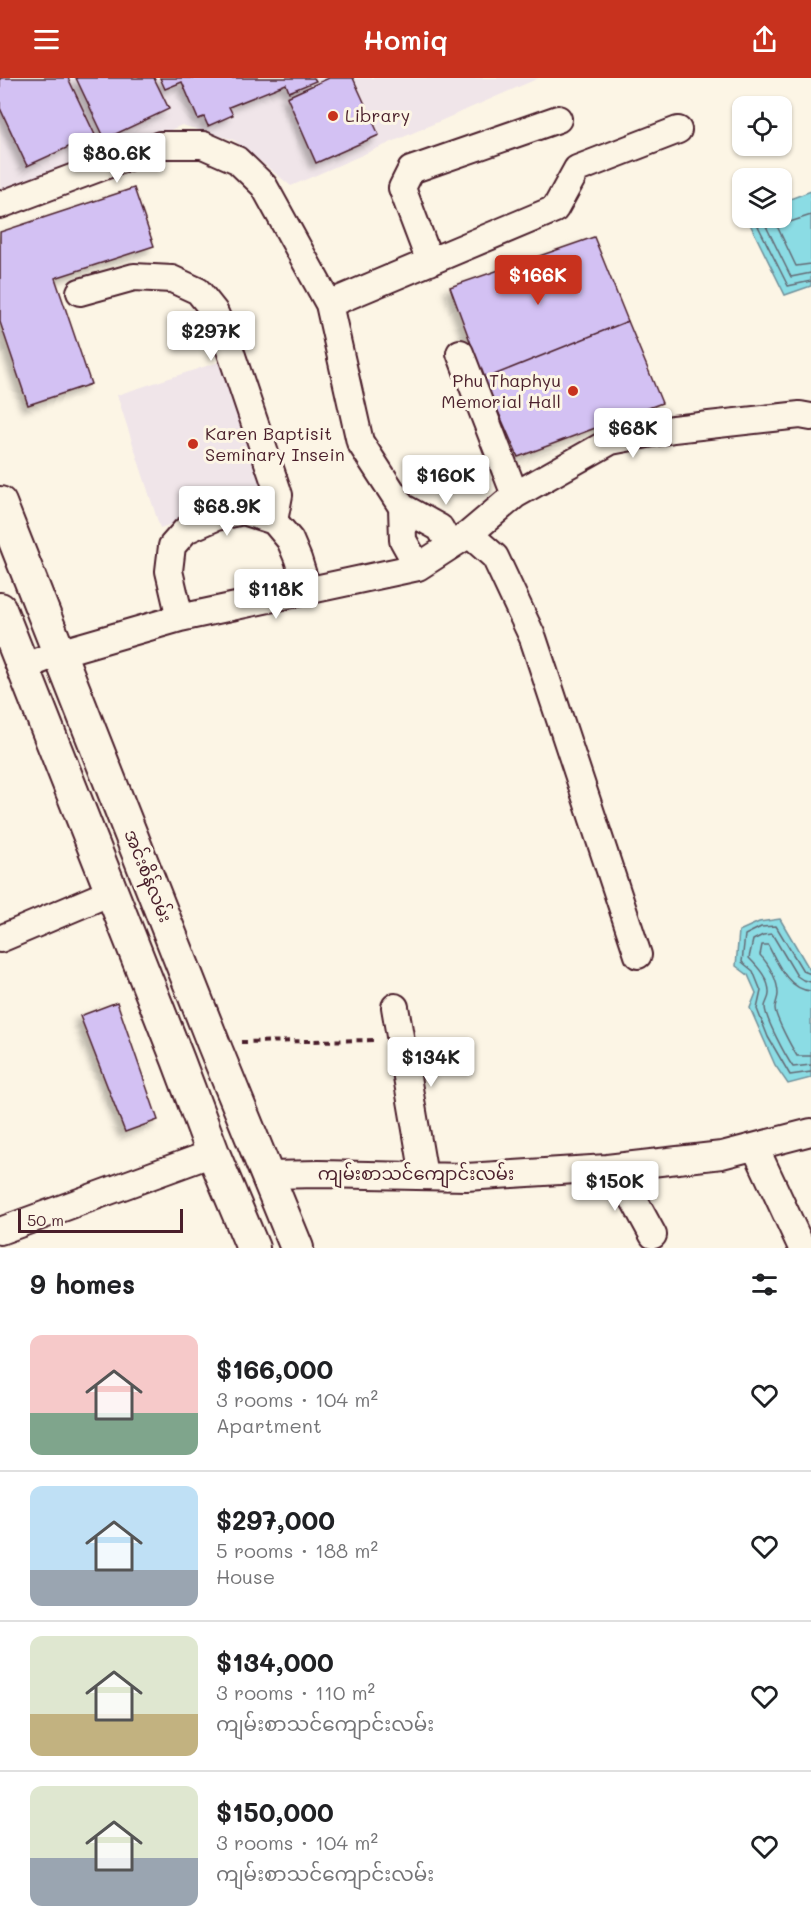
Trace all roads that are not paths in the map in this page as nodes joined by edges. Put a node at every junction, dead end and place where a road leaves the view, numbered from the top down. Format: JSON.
{"nodes":[{"id":1,"x":558,"y":119,"type":"dead end"},
{"id":2,"x":678,"y":130,"type":"dead end"},
{"id":3,"x":0,"y":205,"type":"edge"},
{"id":4,"x":430,"y":262,"type":"junction"},
{"id":5,"x":80,"y":292,"type":"dead end"},
{"id":6,"x":328,"y":304,"type":"junction"},
{"id":7,"x":460,"y":353,"type":"dead end"},
{"id":8,"x":811,"y":417,"type":"edge"},
{"id":9,"x":515,"y":495,"type":"junction"},
{"id":10,"x":0,"y":503,"type":"edge"},
{"id":11,"x":402,"y":507,"type":"junction"},
{"id":12,"x":274,"y":521,"type":"junction"},
{"id":13,"x":459,"y":540,"type":"junction"},
{"id":14,"x":417,"y":567,"type":"junction"},
{"id":15,"x":308,"y":591,"type":"junction"},
{"id":16,"x":0,"y":609,"type":"edge"},
{"id":17,"x":180,"y":618,"type":"junction"},
{"id":18,"x":59,"y":653,"type":"junction"},
{"id":19,"x":23,"y":667,"type":"junction"},
{"id":20,"x":111,"y":892,"type":"junction"},
{"id":21,"x":0,"y":939,"type":"edge"},
{"id":22,"x":638,"y":955,"type":"dead end"},
{"id":23,"x":395,"y":1007,"type":"dead end"},
{"id":24,"x":214,"y":1044,"type":"junction"},
{"id":25,"x":178,"y":1060,"type":"junction"},
{"id":26,"x":811,"y":1132,"type":"edge"},
{"id":27,"x":755,"y":1147,"type":"junction"},
{"id":28,"x":213,"y":1153,"type":"junction"},
{"id":29,"x":616,"y":1167,"type":"junction"},
{"id":30,"x":268,"y":1175,"type":"junction"},
{"id":31,"x":424,"y":1176,"type":"junction"},
{"id":32,"x":0,"y":1231,"type":"edge"},
{"id":33,"x":653,"y":1234,"type":"dead end"},
{"id":34,"x":253,"y":1248,"type":"edge"},
{"id":35,"x":297,"y":1248,"type":"edge"},
{"id":36,"x":802,"y":1248,"type":"edge"}],
"edges":[{"from":1,"to":4,"type":"street"},
{"from":2,"to":4,"type":"street"},
{"from":3,"to":6,"type":"street"},
{"from":4,"to":6,"type":"street"},
{"from":5,"to":12,"type":"street"},
{"from":6,"to":11,"type":"street"},
{"from":7,"to":9,"type":"street"},
{"from":8,"to":9,"type":"street"},
{"from":9,"to":13,"type":"street"},
{"from":10,"to":18,"type":"main road","name":"အင်းစိန်လမ်း"},
{"from":11,"to":13,"type":"street"},
{"from":11,"to":14,"type":"street"},
{"from":12,"to":15,"type":"street"},
{"from":12,"to":17,"type":"street"},
{"from":13,"to":14,"type":"street"},
{"from":13,"to":22,"type":"street"},
{"from":14,"to":15,"type":"street"},
{"from":15,"to":17,"type":"street"},
{"from":16,"to":19,"type":"main road"},
{"from":17,"to":18,"type":"street"},
{"from":18,"to":19,"type":"street"},
{"from":18,"to":24,"type":"main road","name":"အင်းစိန်လမ်း"},
{"from":19,"to":20,"type":"main road"},
{"from":20,"to":21,"type":"street"},
{"from":20,"to":25,"type":"main road"},
{"from":23,"to":31,"type":"street"},
{"from":24,"to":25,"type":"main road"},
{"from":24,"to":30,"type":"main road","name":"အင်းစိန်လမ်း"},
{"from":25,"to":28,"type":"main road"},
{"from":26,"to":27,"type":"street","name":"ကျမ်းစာသင်ကျောင်းလမ်း"},
{"from":27,"to":29,"type":"street","name":"ကျမ်းစာသင်ကျောင်းလမ်း"},
{"from":27,"to":36,"type":"street"},
{"from":28,"to":32,"type":"street"},
{"from":28,"to":34,"type":"main road"},
{"from":29,"to":31,"type":"street","name":"ကျမ်းစာသင်ကျောင်းလမ်း"},
{"from":29,"to":33,"type":"street"},
{"from":30,"to":31,"type":"street","name":"ကျမ်းစာသင်ကျောင်းလမ်း"},
{"from":30,"to":35,"type":"main road","name":"အင်းစိန်လမ်း"}]}
